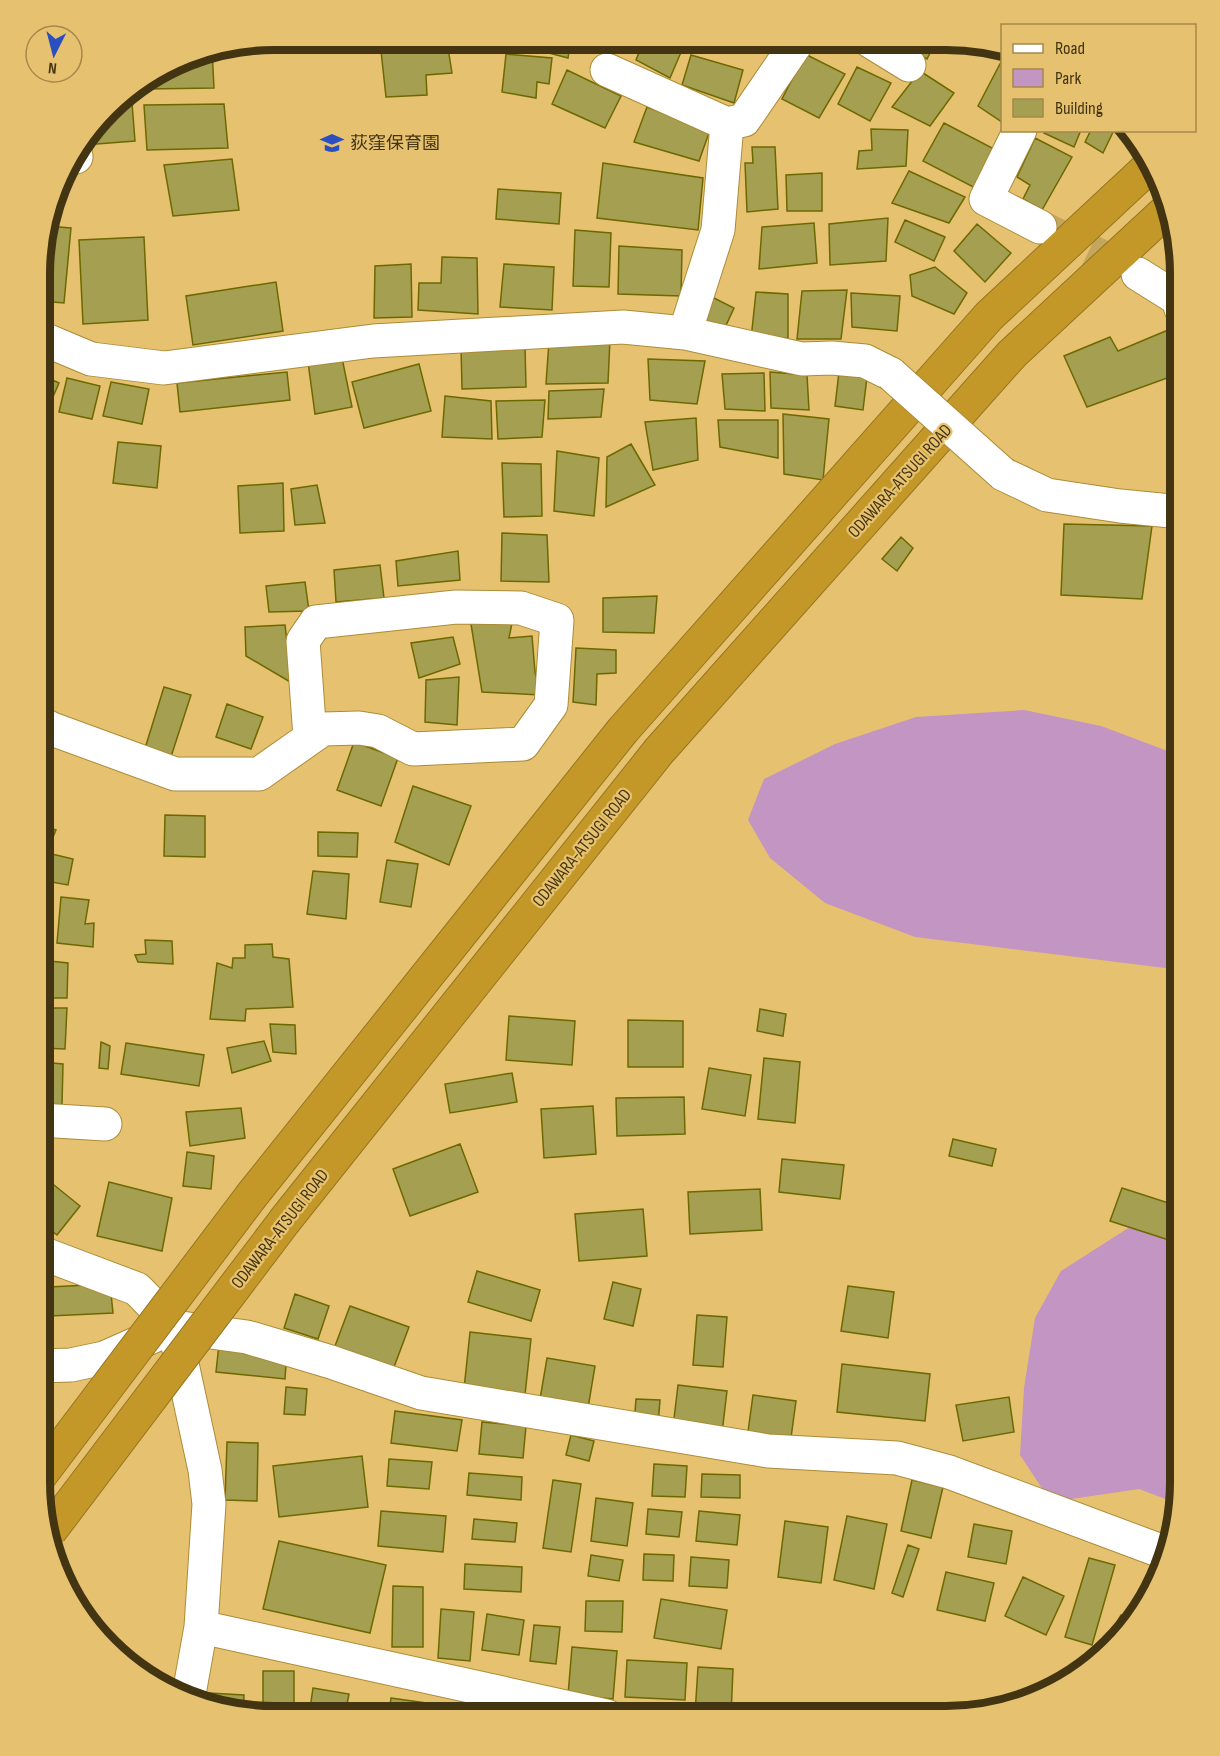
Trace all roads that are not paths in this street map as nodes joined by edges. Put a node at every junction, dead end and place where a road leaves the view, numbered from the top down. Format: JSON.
{"nodes":[{"id":1,"x":791,"y":50,"type":"edge"},
{"id":2,"x":885,"y":50,"type":"edge"},
{"id":3,"x":909,"y":65,"type":"dead end"},
{"id":4,"x":607,"y":70,"type":"dead end"},
{"id":5,"x":727,"y":124,"type":"junction"},
{"id":6,"x":1019,"y":132,"type":"edge"},
{"id":7,"x":1145,"y":171,"type":"edge"},
{"id":8,"x":1163,"y":215,"type":"edge"},
{"id":9,"x":1040,"y":227,"type":"tunnel mouth"},
{"id":10,"x":1138,"y":274,"type":"tunnel mouth"},
{"id":11,"x":1170,"y":294,"type":"edge"},
{"id":12,"x":685,"y":333,"type":"junction"},
{"id":13,"x":50,"y":342,"type":"edge"},
{"id":14,"x":1170,"y":511,"type":"edge"},
{"id":15,"x":50,"y":727,"type":"edge"},
{"id":16,"x":310,"y":737,"type":"junction"},
{"id":17,"x":50,"y":1121,"type":"edge"},
{"id":18,"x":105,"y":1124,"type":"dead end"},
{"id":19,"x":50,"y":1256,"type":"edge"},
{"id":20,"x":174,"y":1327,"type":"junction"},
{"id":21,"x":50,"y":1366,"type":"edge"},
{"id":22,"x":50,"y":1462,"type":"edge"},
{"id":23,"x":54,"y":1526,"type":"edge"},
{"id":24,"x":1160,"y":1551,"type":"edge"},
{"id":25,"x":201,"y":1627,"type":"junction"},
{"id":26,"x":190,"y":1690,"type":"edge"},
{"id":27,"x":561,"y":1706,"type":"edge"}],
"edges":[{"from":1,"to":5,"type":"street"},
{"from":2,"to":3,"type":"street"},
{"from":4,"to":5,"type":"street"},
{"from":5,"to":12,"type":"street"},
{"from":6,"to":9,"type":"street"},
{"from":7,"to":22,"type":"highway","bridge":true},
{"from":8,"to":23,"type":"highway","name":"ODAWARA-ATSUGI ROAD","bridge":true},
{"from":10,"to":11,"type":"street"},
{"from":12,"to":13,"type":"street"},
{"from":12,"to":14,"type":"street","bridge":true},
{"from":15,"to":16,"type":"street"},
{"from":16,"to":16,"type":"street"},
{"from":17,"to":18,"type":"street"},
{"from":19,"to":20,"type":"street"},
{"from":20,"to":21,"type":"street"},
{"from":20,"to":24,"type":"street"},
{"from":20,"to":25,"type":"street"},
{"from":25,"to":26,"type":"street"},
{"from":25,"to":27,"type":"street"}]}
